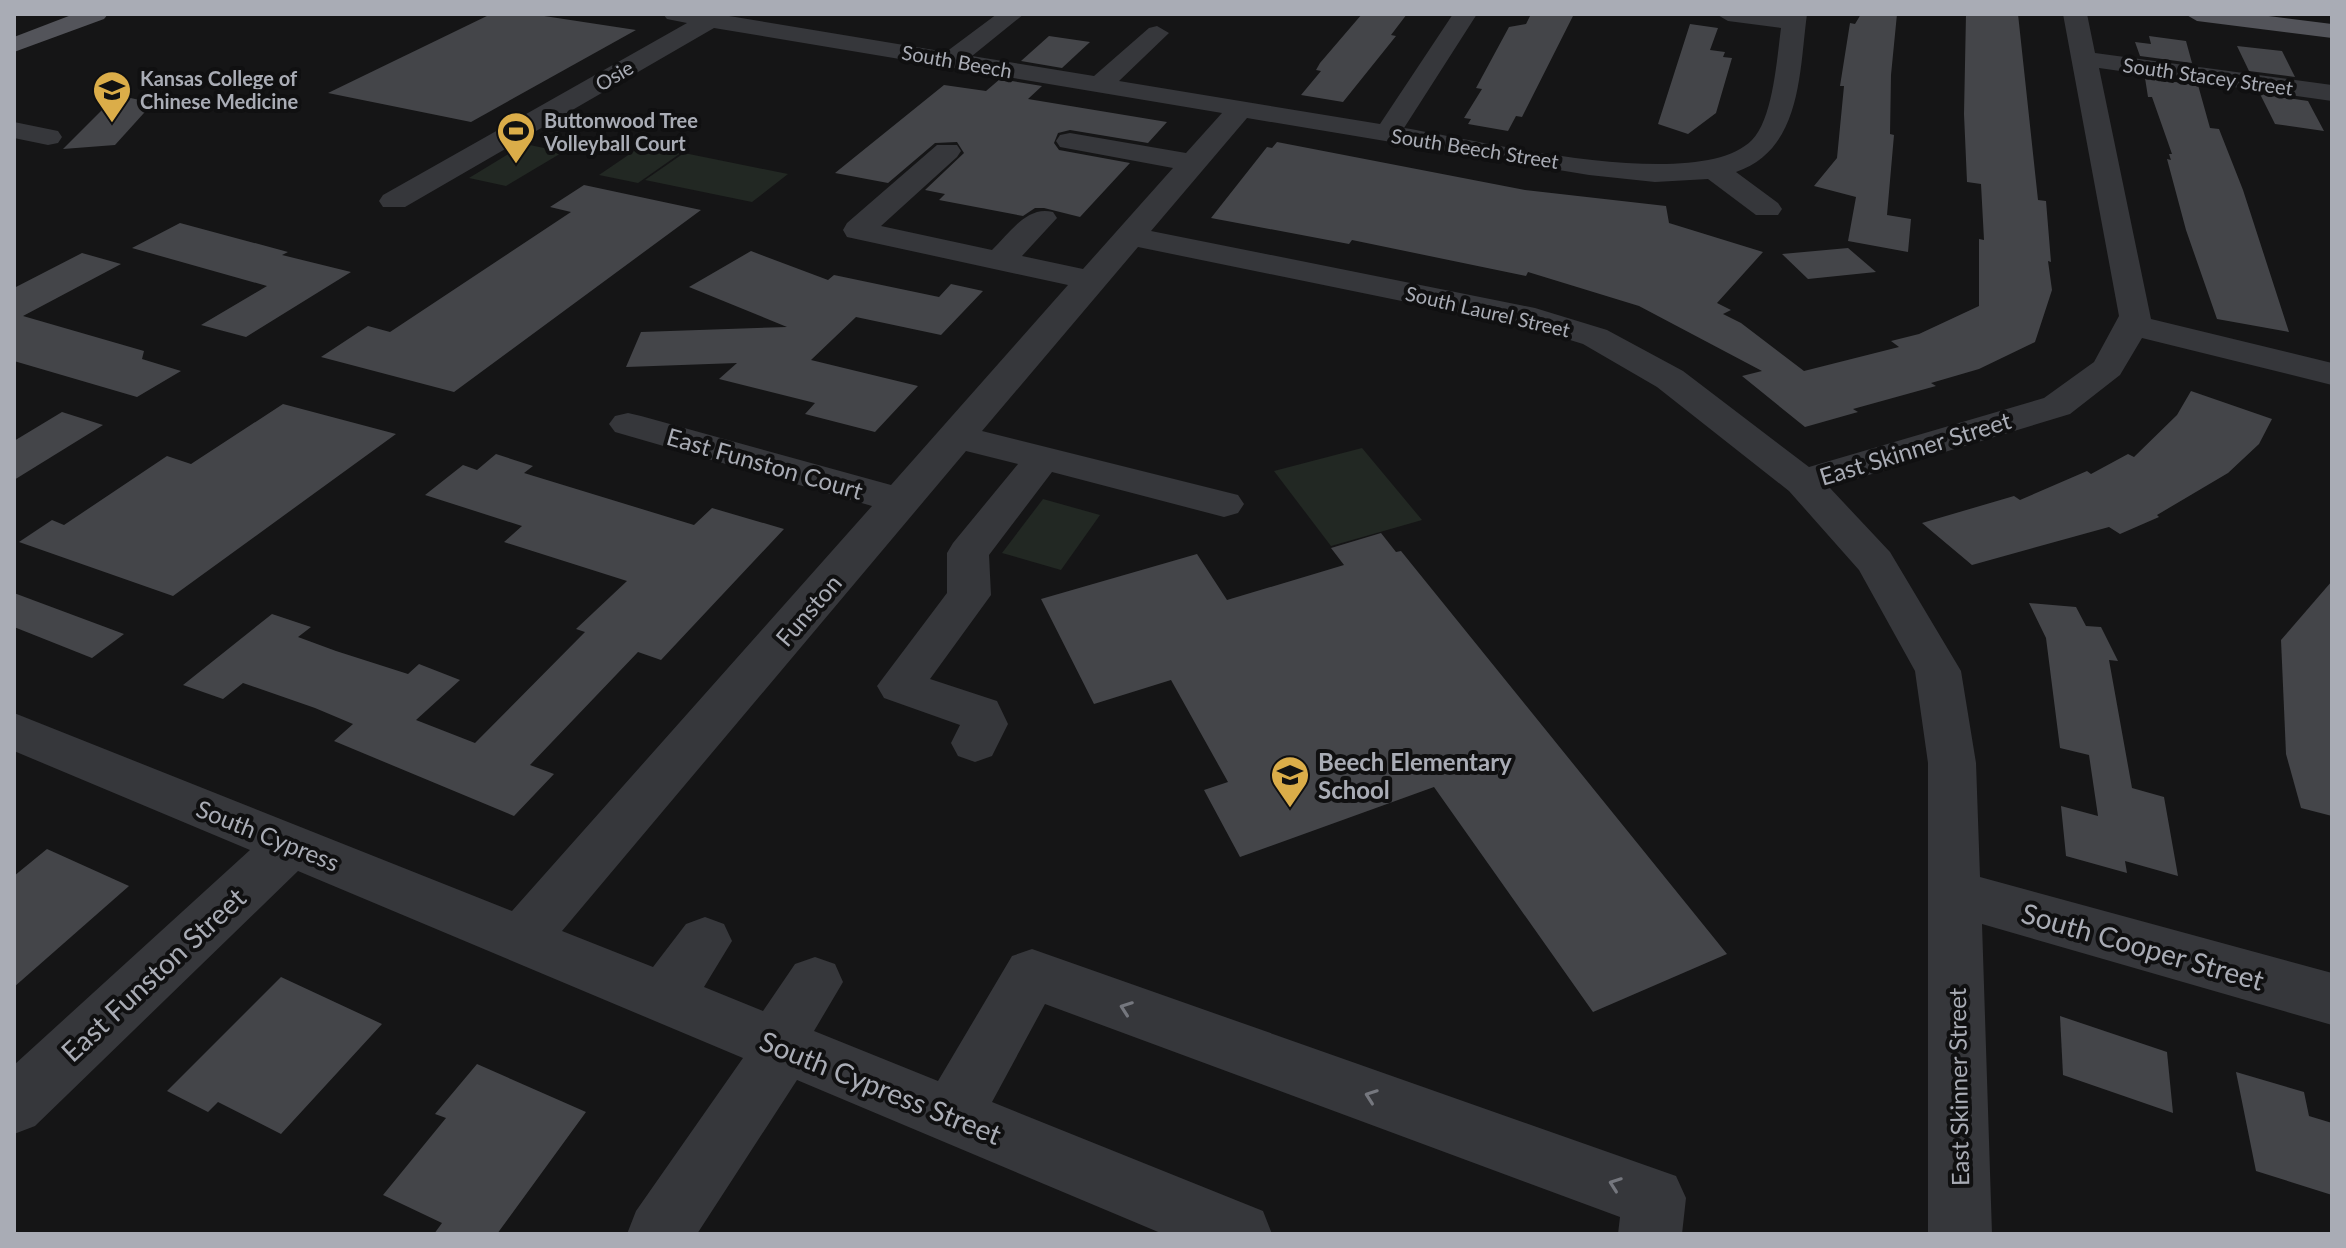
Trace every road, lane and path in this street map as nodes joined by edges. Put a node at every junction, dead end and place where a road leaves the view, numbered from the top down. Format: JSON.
{"nodes":[{"id":1,"x":96,"y":14,"type":"edge"},
{"id":2,"x":675,"y":14,"type":"edge"},
{"id":3,"x":1012,"y":14,"type":"edge"},
{"id":4,"x":1465,"y":14,"type":"edge"},
{"id":5,"x":1728,"y":14,"type":"edge"},
{"id":6,"x":2075,"y":14,"type":"edge"},
{"id":7,"x":2197,"y":14,"type":"edge"},
{"id":8,"x":1795,"y":18,"type":"edge"},
{"id":9,"x":710,"y":20,"type":"junction"},
{"id":10,"x":818,"y":25,"type":"edge"},
{"id":11,"x":2332,"y":31,"type":"edge"},
{"id":12,"x":1157,"y":33,"type":"dead end"},
{"id":13,"x":14,"y":45,"type":"edge"},
{"id":14,"x":2084,"y":59,"type":"junction"},
{"id":15,"x":951,"y":60,"type":"junction"},
{"id":16,"x":1098,"y":86,"type":"junction"},
{"id":17,"x":2332,"y":93,"type":"edge"},
{"id":18,"x":1239,"y":110,"type":"junction"},
{"id":19,"x":14,"y":130,"type":"edge"},
{"id":20,"x":1387,"y":133,"type":"junction"},
{"id":21,"x":48,"y":137,"type":"dead end"},
{"id":22,"x":1070,"y":141,"type":"dead end"},
{"id":23,"x":947,"y":151,"type":"dead end"},
{"id":24,"x":1193,"y":163,"type":"junction"},
{"id":25,"x":1713,"y":169,"type":"junction"},
{"id":26,"x":394,"y":201,"type":"dead end"},
{"id":27,"x":1767,"y":209,"type":"dead end"},
{"id":28,"x":1042,"y":218,"type":"dead end"},
{"id":29,"x":1131,"y":236,"type":"junction"},
{"id":30,"x":999,"y":261,"type":"junction"},
{"id":31,"x":1093,"y":281,"type":"junction"},
{"id":32,"x":2132,"y":325,"type":"junction"},
{"id":33,"x":2332,"y":374,"type":"edge"},
{"id":34,"x":628,"y":424,"type":"dead end"},
{"id":35,"x":958,"y":437,"type":"junction"},
{"id":36,"x":1043,"y":458,"type":"junction"},
{"id":37,"x":1803,"y":482,"type":"junction"},
{"id":38,"x":902,"y":501,"type":"junction"},
{"id":39,"x":1224,"y":504,"type":"dead end"},
{"id":40,"x":14,"y":731,"type":"edge"},
{"id":41,"x":975,"y":743,"type":"dead end"},
{"id":42,"x":292,"y":844,"type":"junction"},
{"id":43,"x":1954,"y":893,"type":"junction"},
{"id":44,"x":522,"y":938,"type":"junction"},
{"id":45,"x":705,"y":941,"type":"dead end"},
{"id":46,"x":815,"y":982,"type":"dead end"},
{"id":47,"x":663,"y":998,"type":"junction"},
{"id":48,"x":2332,"y":999,"type":"edge"},
{"id":49,"x":779,"y":1045,"type":"junction"},
{"id":50,"x":14,"y":1105,"type":"edge"},
{"id":51,"x":952,"y":1115,"type":"junction"},
{"id":52,"x":659,"y":1234,"type":"edge"},
{"id":53,"x":1240,"y":1234,"type":"edge"},
{"id":54,"x":1650,"y":1234,"type":"edge"},
{"id":55,"x":1960,"y":1234,"type":"edge"}],
"edges":[{"from":1,"to":13,"type":"main road"},
{"from":2,"to":9,"type":"street","name":"South Beech"},
{"from":3,"to":15,"type":"street"},
{"from":4,"to":20,"type":"street"},
{"from":5,"to":8,"type":"street"},
{"from":6,"to":14,"type":"street"},
{"from":7,"to":11,"type":"main road"},
{"from":8,"to":25,"type":"street","name":"South Beech Street"},
{"from":9,"to":10,"type":"street","name":"South Beech"},
{"from":9,"to":26,"type":"street","name":"Osie"},
{"from":10,"to":15,"type":"street","name":"South Beech"},
{"from":12,"to":16,"type":"street"},
{"from":14,"to":17,"type":"street","name":"South Stacey Street"},
{"from":14,"to":32,"type":"street"},
{"from":15,"to":16,"type":"street","name":"South Beech"},
{"from":16,"to":18,"type":"street","name":"South Beech"},
{"from":18,"to":20,"type":"street","name":"South Beech Street"},
{"from":18,"to":24,"type":"street"},
{"from":19,"to":21,"type":"street"},
{"from":20,"to":25,"type":"street","name":"South Beech Street"},
{"from":22,"to":24,"type":"street"},
{"from":23,"to":30,"type":"street"},
{"from":24,"to":29,"type":"street"},
{"from":25,"to":27,"type":"street"},
{"from":28,"to":30,"type":"street"},
{"from":29,"to":31,"type":"street"},
{"from":29,"to":37,"type":"street","name":"South Laurel Street"},
{"from":30,"to":31,"type":"street"},
{"from":31,"to":35,"type":"street","name":"Funston"},
{"from":32,"to":33,"type":"street"},
{"from":32,"to":37,"type":"street","name":"East Skinner Street"},
{"from":34,"to":38,"type":"street","name":"East Funston Court"},
{"from":35,"to":36,"type":"street"},
{"from":35,"to":38,"type":"street","name":"Funston"},
{"from":36,"to":39,"type":"street"},
{"from":36,"to":41,"type":"street"},
{"from":37,"to":43,"type":"street","name":"East Skinner Street"},
{"from":38,"to":44,"type":"street","name":"Funston"},
{"from":40,"to":42,"type":"street","name":"South Cypress"},
{"from":42,"to":44,"type":"street","name":"South Cypress"},
{"from":42,"to":50,"type":"street","name":"East Funston Street"},
{"from":43,"to":48,"type":"street","name":"South Cooper Street"},
{"from":43,"to":55,"type":"street","name":"East Skinner Street"},
{"from":44,"to":47,"type":"street","name":"South Cypress Street"},
{"from":45,"to":47,"type":"street"},
{"from":46,"to":49,"type":"street"},
{"from":47,"to":49,"type":"street","name":"South Cypress Street"},
{"from":49,"to":51,"type":"street","name":"South Cypress Street"},
{"from":49,"to":52,"type":"street"},
{"from":51,"to":53,"type":"street","name":"South Cypress Street"},
{"from":54,"to":51,"type":"street","one_way":true}]}
